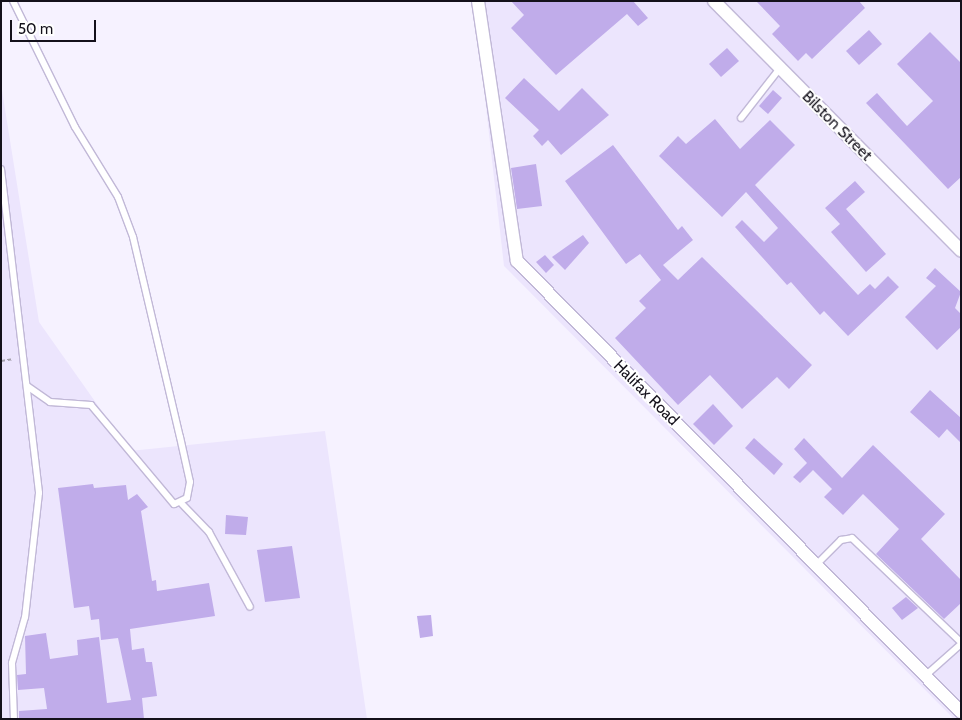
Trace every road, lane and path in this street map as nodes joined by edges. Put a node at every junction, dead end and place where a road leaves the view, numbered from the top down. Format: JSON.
{"nodes":[{"id":1,"x":13,"y":1,"type":"edge"},
{"id":2,"x":478,"y":1,"type":"edge"},
{"id":3,"x":714,"y":1,"type":"edge"},
{"id":4,"x":780,"y":68,"type":"junction"},
{"id":5,"x":741,"y":118,"type":"dead end"},
{"id":6,"x":1,"y":168,"type":"edge"},
{"id":7,"x":961,"y":251,"type":"edge"},
{"id":8,"x":24,"y":358,"type":"junction"},
{"id":9,"x":1,"y":361,"type":"edge"},
{"id":10,"x":27,"y":386,"type":"junction"},
{"id":11,"x":182,"y":504,"type":"junction"},
{"id":12,"x":817,"y":564,"type":"junction"},
{"id":13,"x":250,"y":607,"type":"dead end"},
{"id":14,"x":961,"y":643,"type":"edge"},
{"id":15,"x":925,"y":676,"type":"junction"},
{"id":16,"x":961,"y":712,"type":"edge"},
{"id":17,"x":14,"y":719,"type":"edge"}],
"edges":[{"from":1,"to":11,"type":"lane"},
{"from":2,"to":12,"type":"street","name":"Halifax Road"},
{"from":3,"to":4,"type":"street","name":"Bilston Street"},
{"from":4,"to":5,"type":"lane"},
{"from":4,"to":7,"type":"street","name":"Bilston Street"},
{"from":6,"to":8,"type":"lane"},
{"from":8,"to":9,"type":"path"},
{"from":8,"to":10,"type":"lane"},
{"from":10,"to":11,"type":"lane"},
{"from":10,"to":17,"type":"lane"},
{"from":11,"to":13,"type":"lane"},
{"from":12,"to":14,"type":"lane"},
{"from":12,"to":15,"type":"street","name":"Halifax Road"},
{"from":14,"to":15,"type":"lane"},
{"from":15,"to":16,"type":"street","name":"Halifax Road"}]}
